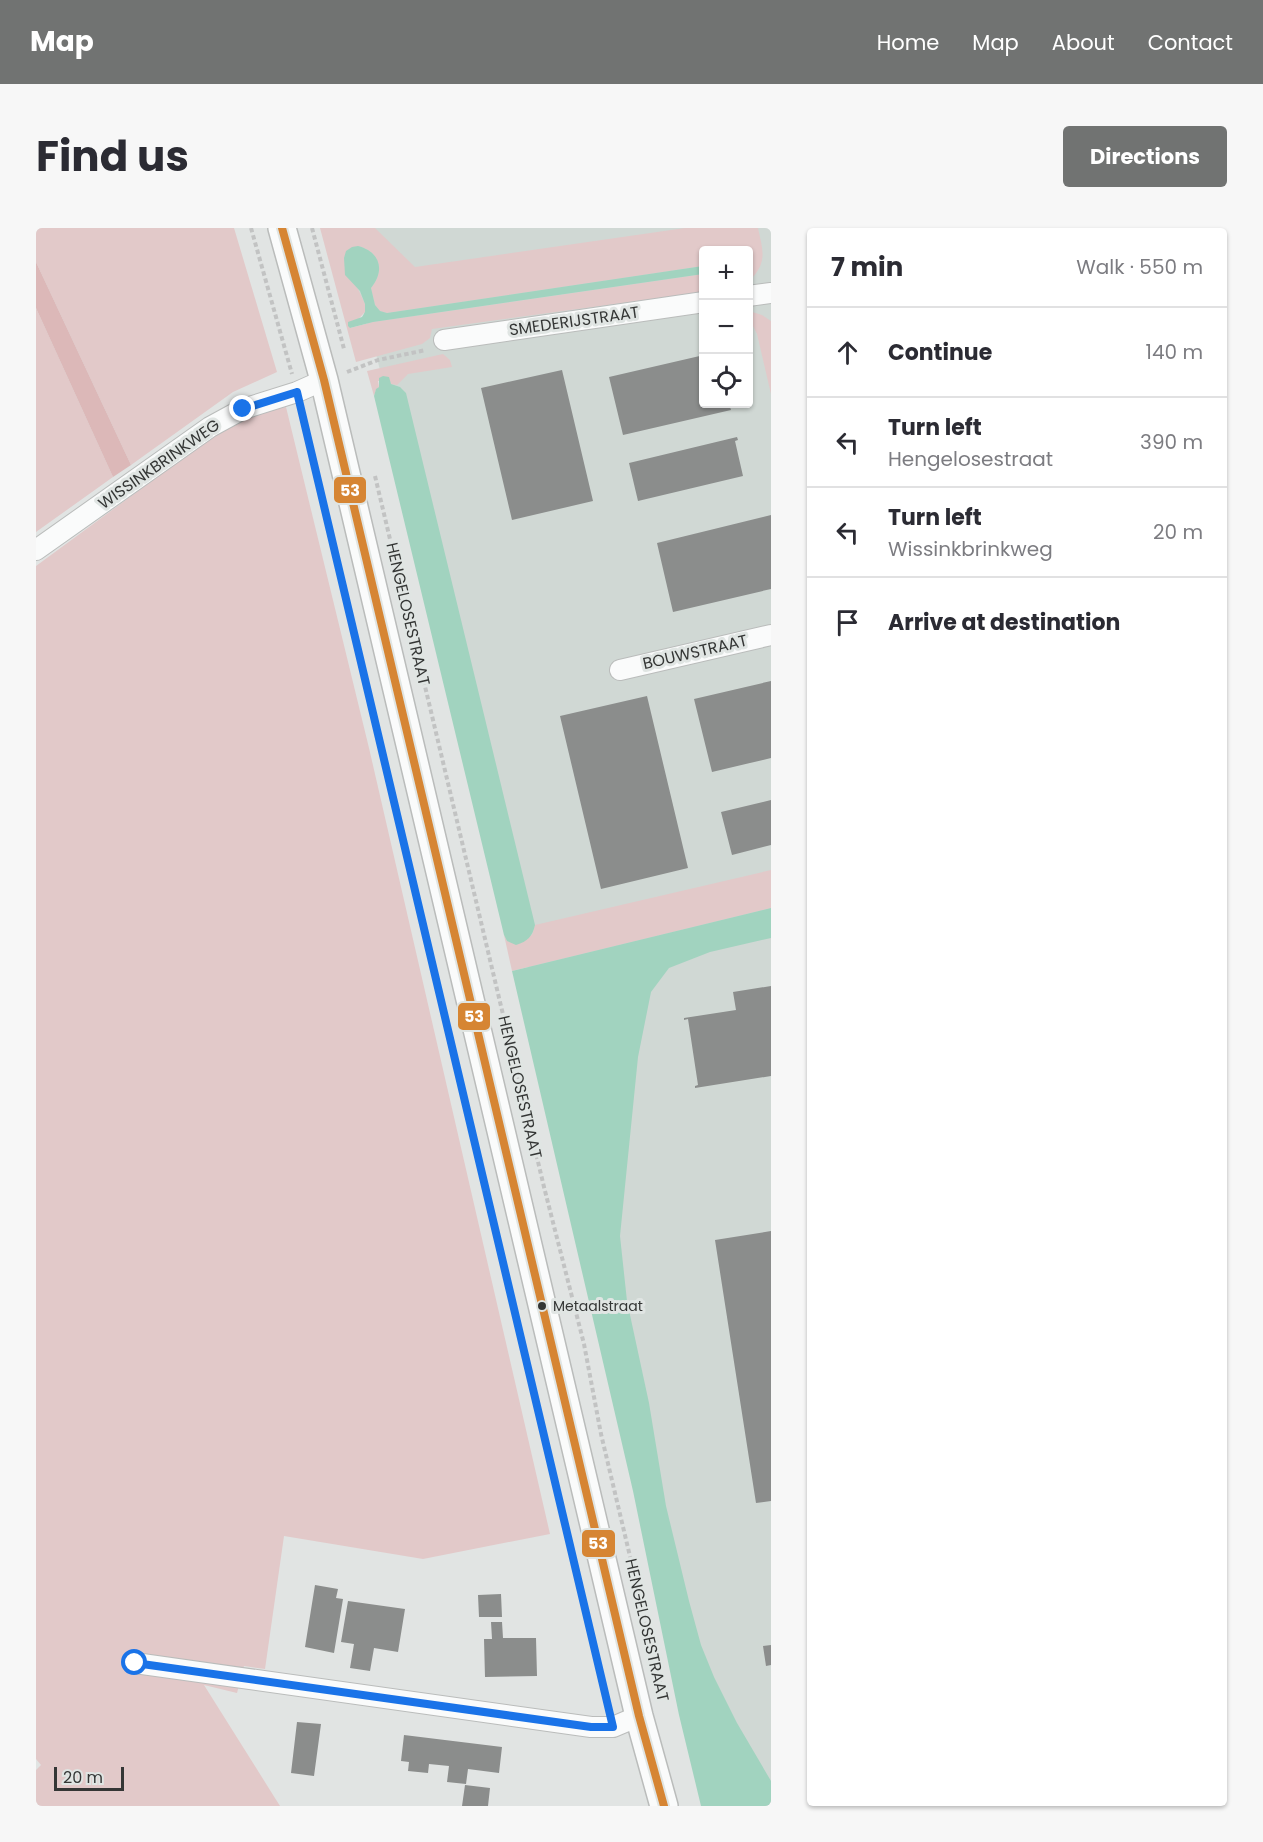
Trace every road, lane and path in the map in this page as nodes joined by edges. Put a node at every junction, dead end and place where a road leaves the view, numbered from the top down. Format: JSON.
{"nodes":[{"id":1,"x":250,"y":228,"type":"edge"},
{"id":2,"x":282,"y":228,"type":"edge"},
{"id":3,"x":312,"y":228,"type":"edge"},
{"id":4,"x":771,"y":293,"type":"edge"},
{"id":5,"x":753,"y":295,"type":"edge"},
{"id":6,"x":699,"y":303,"type":"edge"},
{"id":7,"x":444,"y":340,"type":"joint"},
{"id":8,"x":350,"y":371,"type":"junction"},
{"id":9,"x":324,"y":380,"type":"junction"},
{"id":10,"x":353,"y":382,"type":"dead end"},
{"id":11,"x":297,"y":392,"type":"junction"},
{"id":12,"x":375,"y":474,"type":"dead end"},
{"id":13,"x":36,"y":550,"type":"edge"},
{"id":14,"x":771,"y":635,"type":"edge"},
{"id":15,"x":620,"y":670,"type":"dead end"},
{"id":16,"x":553,"y":1471,"type":"dead end"},
{"id":17,"x":135,"y":1663,"type":"dead end"},
{"id":18,"x":660,"y":1684,"type":"dead end"},
{"id":19,"x":639,"y":1716,"type":"junction"},
{"id":20,"x":660,"y":1799,"type":"edge"}],
"edges":[{"from":1,"to":11,"type":"path"},
{"from":2,"to":9,"type":"main road","name":"HENGELOSESTRAAT"},
{"from":3,"to":8,"type":"path"},
{"from":4,"to":5,"type":"street"},
{"from":6,"to":7,"type":"street","name":"SMEDERIJSTRAAT"},
{"from":7,"to":8,"type":"path"},
{"from":8,"to":10,"type":"path"},
{"from":9,"to":11,"type":"street","name":"WISSINKBRINKWEG"},
{"from":9,"to":19,"type":"main road","name":"HENGELOSESTRAAT"},
{"from":11,"to":13,"type":"street","name":"WISSINKBRINKWEG"},
{"from":11,"to":16,"type":"path"},
{"from":12,"to":18,"type":"path","name":"HENGELOSESTRAAT"},
{"from":14,"to":15,"type":"street","name":"BOUWSTRAAT"},
{"from":17,"to":19,"type":"street"},
{"from":19,"to":20,"type":"main road","name":"HENGELOSESTRAAT"}]}
